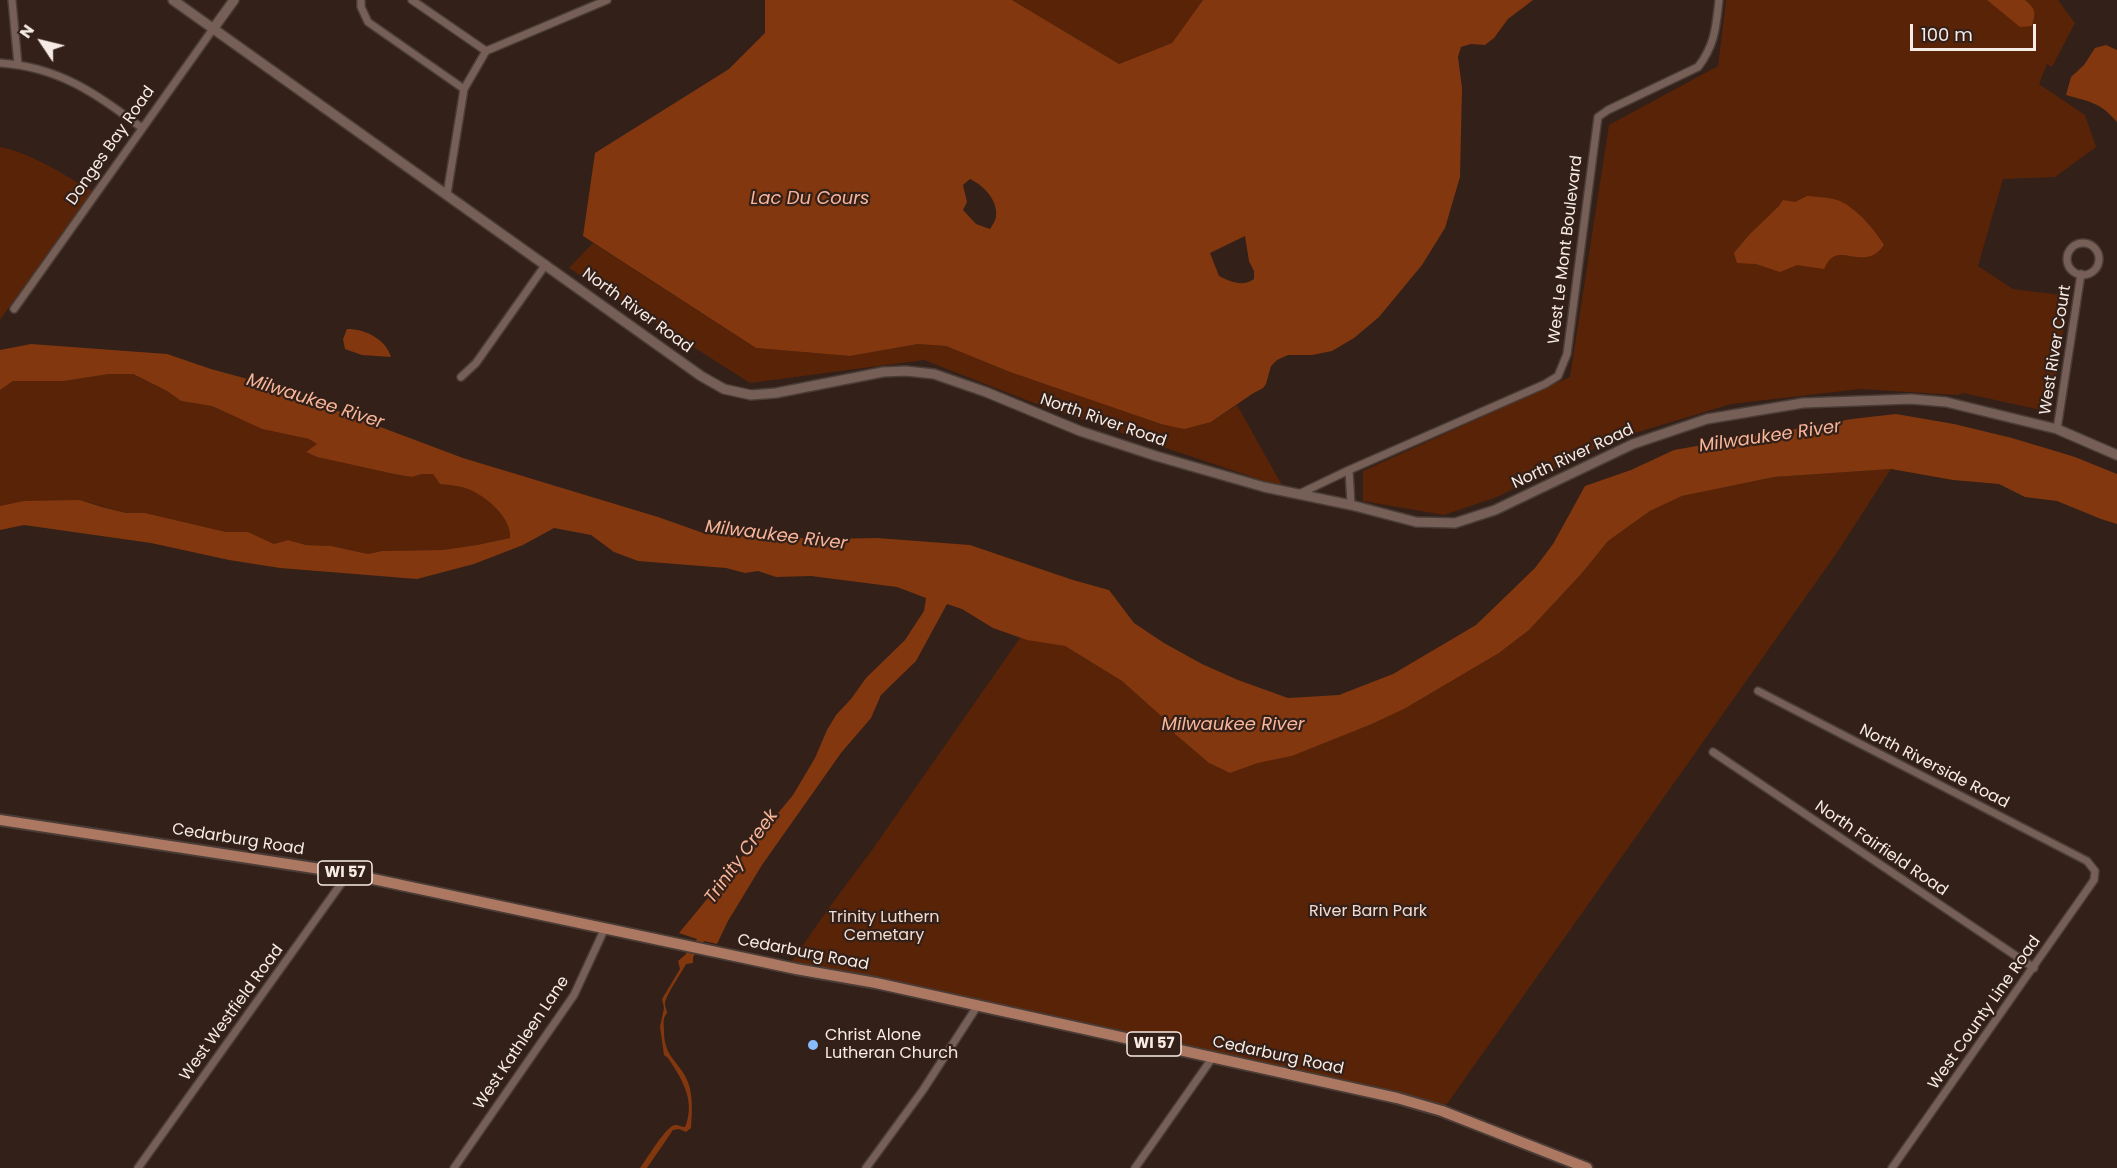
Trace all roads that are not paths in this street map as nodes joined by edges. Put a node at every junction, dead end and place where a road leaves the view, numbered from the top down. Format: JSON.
{"nodes":[{"id":1,"x":12,"y":0,"type":"edge"},
{"id":2,"x":173,"y":0,"type":"edge"},
{"id":3,"x":234,"y":0,"type":"edge"},
{"id":4,"x":361,"y":0,"type":"edge"},
{"id":5,"x":412,"y":0,"type":"edge"},
{"id":6,"x":607,"y":0,"type":"edge"},
{"id":7,"x":1719,"y":0,"type":"edge"},
{"id":8,"x":213,"y":29,"type":"junction"},
{"id":9,"x":486,"y":51,"type":"junction"},
{"id":10,"x":0,"y":63,"type":"edge"},
{"id":11,"x":18,"y":65,"type":"junction"},
{"id":12,"x":464,"y":89,"type":"junction"},
{"id":13,"x":142,"y":128,"type":"junction"},
{"id":14,"x":447,"y":194,"type":"junction"},
{"id":15,"x":546,"y":264,"type":"junction"},
{"id":16,"x":2081,"y":274,"type":"junction"},
{"id":17,"x":14,"y":309,"type":"dead end"},
{"id":18,"x":461,"y":377,"type":"dead end"},
{"id":19,"x":2057,"y":429,"type":"junction"},
{"id":20,"x":2117,"y":454,"type":"edge"},
{"id":21,"x":1349,"y":470,"type":"junction"},
{"id":22,"x":1299,"y":494,"type":"junction"},
{"id":23,"x":1351,"y":505,"type":"junction"},
{"id":24,"x":1758,"y":691,"type":"dead end"},
{"id":25,"x":1713,"y":752,"type":"dead end"},
{"id":26,"x":0,"y":820,"type":"edge"},
{"id":27,"x":2095,"y":871,"type":"joint"},
{"id":28,"x":348,"y":874,"type":"junction"},
{"id":29,"x":605,"y":928,"type":"junction"},
{"id":30,"x":2034,"y":968,"type":"junction"},
{"id":31,"x":978,"y":1005,"type":"junction"},
{"id":32,"x":1213,"y":1057,"type":"junction"},
{"id":33,"x":138,"y":1168,"type":"edge"},
{"id":34,"x":453,"y":1168,"type":"edge"},
{"id":35,"x":866,"y":1168,"type":"edge"},
{"id":36,"x":1135,"y":1168,"type":"edge"},
{"id":37,"x":1587,"y":1168,"type":"edge"},
{"id":38,"x":1892,"y":1168,"type":"edge"}],
"edges":[{"from":1,"to":11,"type":"street"},
{"from":2,"to":8,"type":"street","name":"North River Road"},
{"from":3,"to":8,"type":"street","name":"Donges Bay Road"},
{"from":4,"to":12,"type":"street"},
{"from":5,"to":9,"type":"street"},
{"from":6,"to":9,"type":"street"},
{"from":7,"to":21,"type":"street","name":"West Le Mont Boulevard"},
{"from":8,"to":13,"type":"street","name":"Donges Bay Road"},
{"from":8,"to":14,"type":"street","name":"North River Road"},
{"from":9,"to":12,"type":"street"},
{"from":10,"to":11,"type":"street"},
{"from":11,"to":13,"type":"street"},
{"from":12,"to":14,"type":"street"},
{"from":13,"to":17,"type":"street","name":"Donges Bay Road"},
{"from":14,"to":15,"type":"street","name":"North River Road"},
{"from":15,"to":18,"type":"street"},
{"from":15,"to":22,"type":"street","name":"North River Road"},
{"from":16,"to":16,"type":"street","name":"West River Court"},
{"from":16,"to":19,"type":"street","name":"West River Court"},
{"from":19,"to":20,"type":"street","name":"North River Road"},
{"from":19,"to":23,"type":"street","name":"North River Road"},
{"from":21,"to":22,"type":"street","name":"West Le Mont Boulevard"},
{"from":21,"to":23,"type":"street"},
{"from":22,"to":23,"type":"street","name":"North River Road"},
{"from":24,"to":27,"type":"street","name":"North Riverside Road"},
{"from":25,"to":30,"type":"street","name":"North Fairfield Road"},
{"from":26,"to":28,"type":"main road","name":"Cedarburg Road","number":"WI 57"},
{"from":27,"to":30,"type":"street","name":"West County Line Road"},
{"from":28,"to":29,"type":"main road","name":"Cedarburg Road","number":"WI 57"},
{"from":28,"to":33,"type":"street","name":"West Westfield Road"},
{"from":29,"to":31,"type":"main road","name":"Cedarburg Road","number":"WI 57"},
{"from":29,"to":34,"type":"street","name":"West Kathleen Lane"},
{"from":30,"to":38,"type":"street","name":"West County Line Road"},
{"from":31,"to":32,"type":"main road","name":"Cedarburg Road","number":"WI 57"},
{"from":31,"to":35,"type":"street"},
{"from":32,"to":36,"type":"street"},
{"from":32,"to":37,"type":"main road","name":"Cedarburg Road","number":"WI 57"}]}
